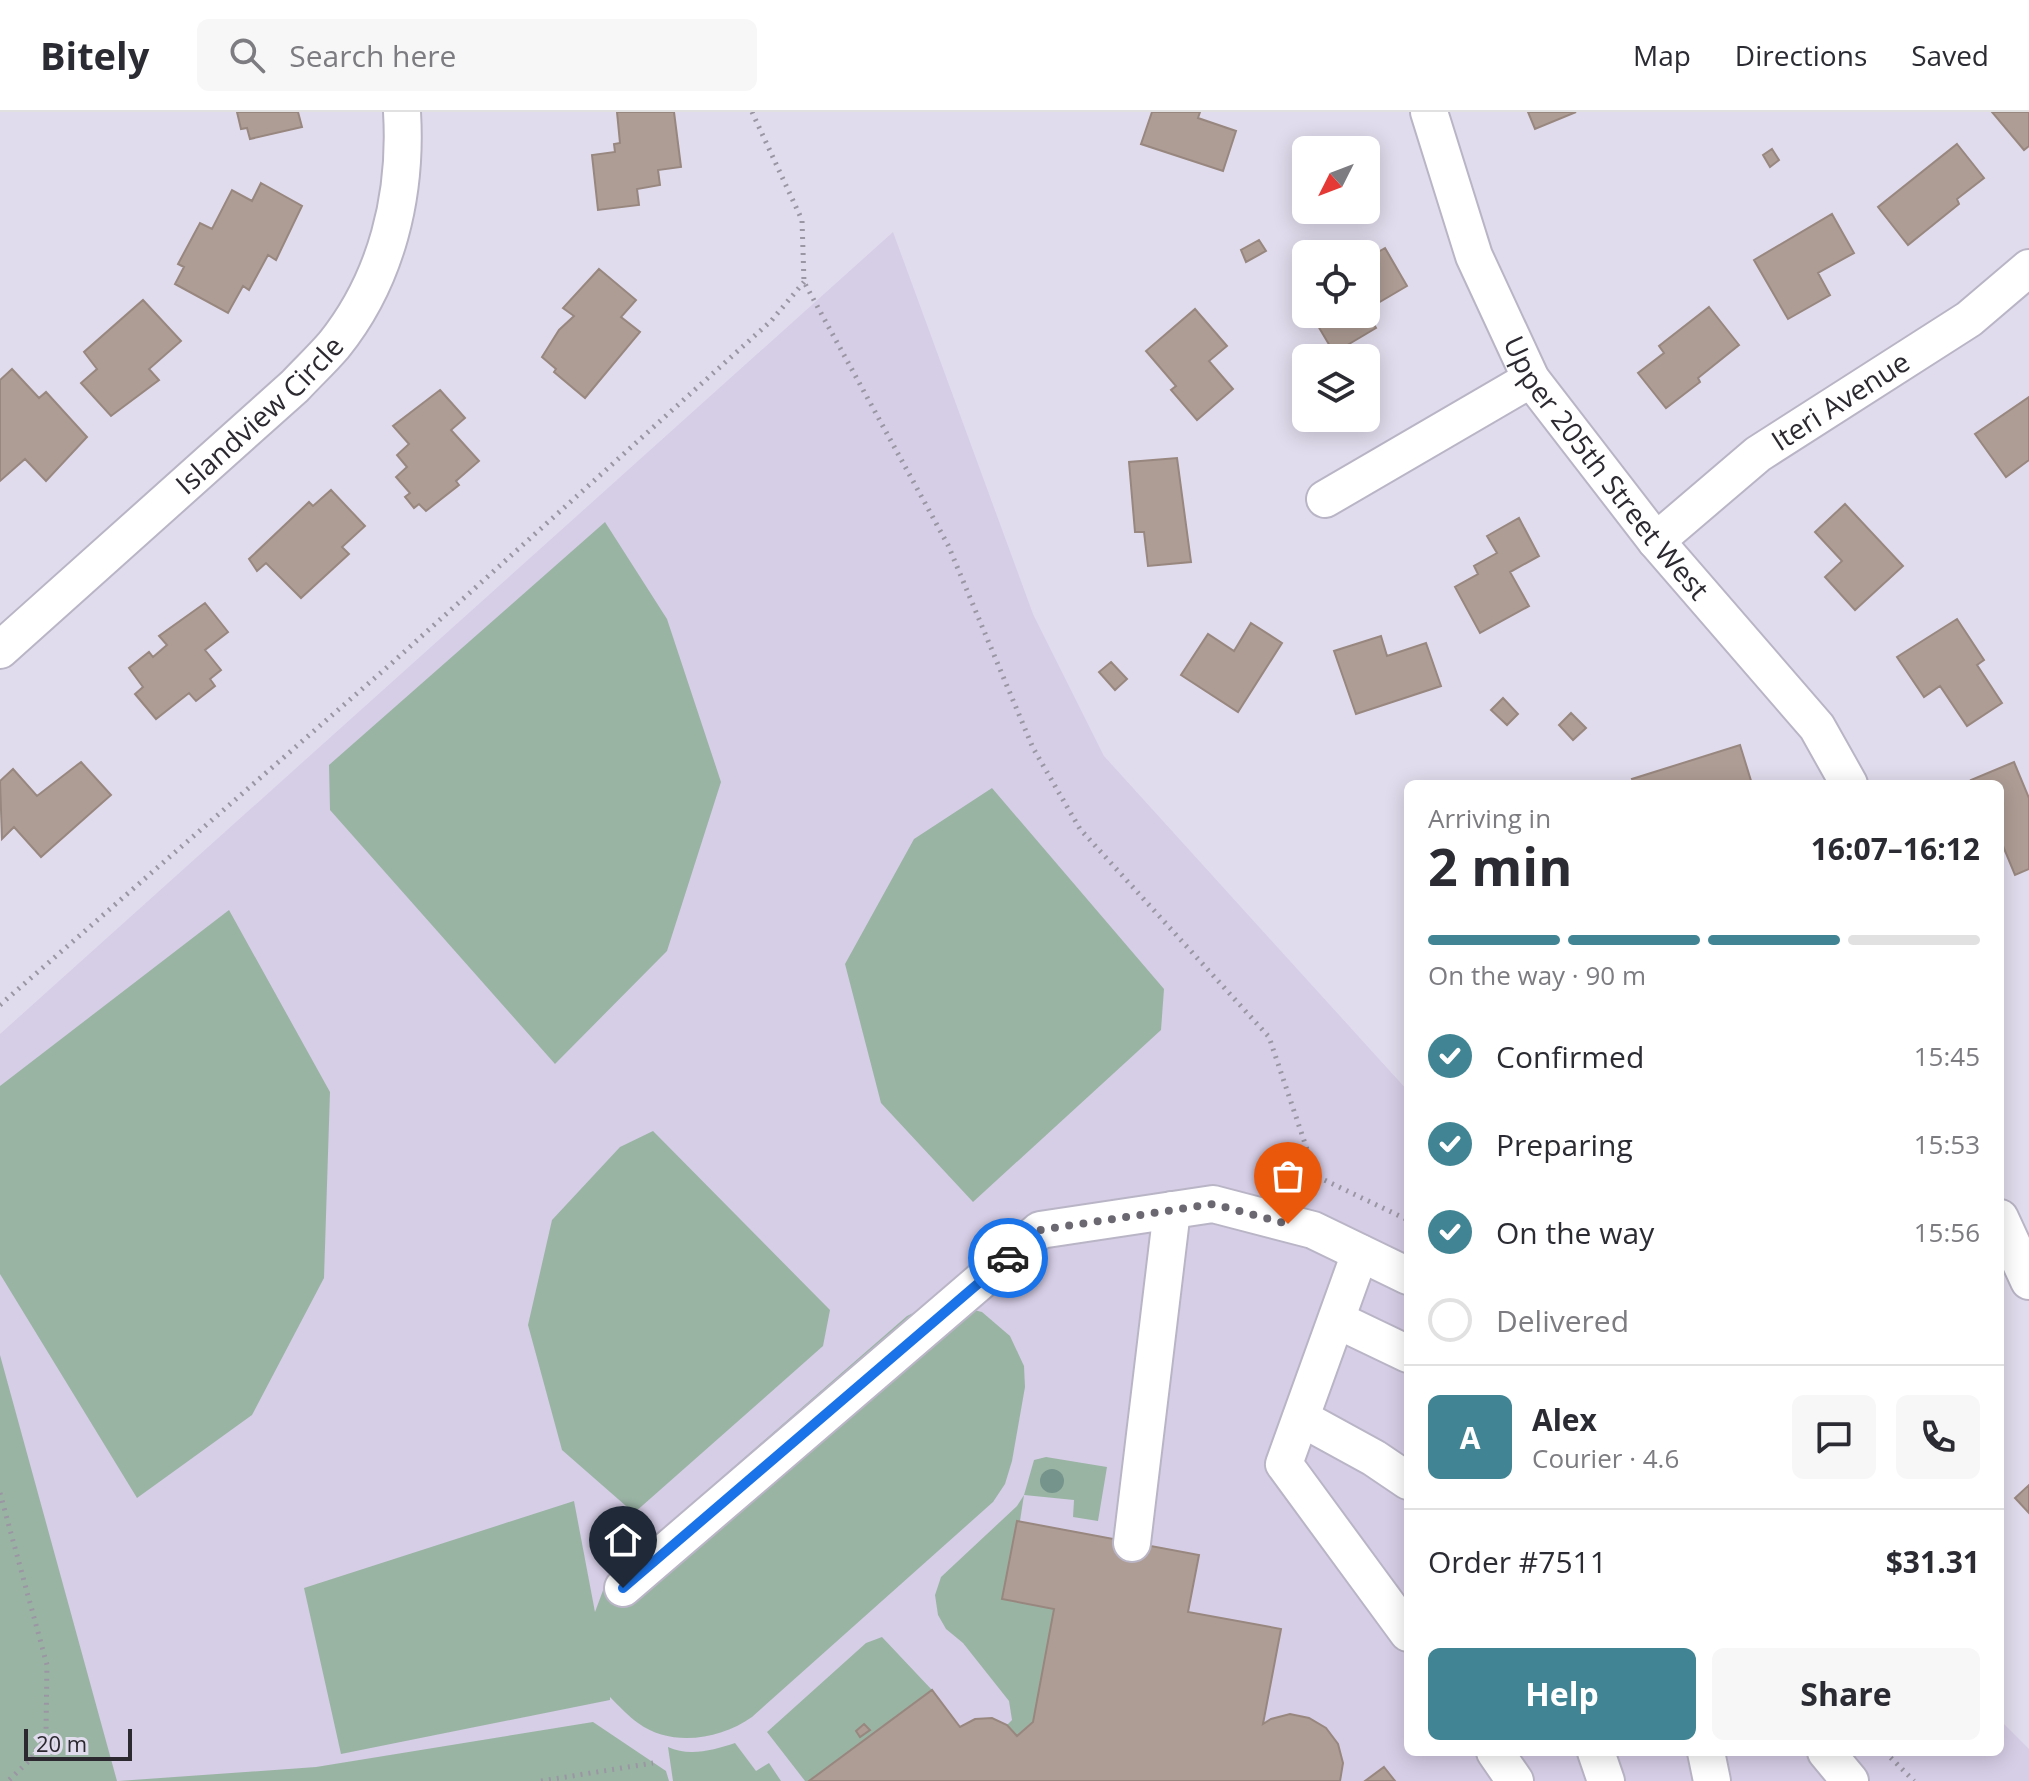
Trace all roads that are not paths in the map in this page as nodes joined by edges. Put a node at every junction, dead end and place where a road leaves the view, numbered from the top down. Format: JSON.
{"nodes":[{"id":1,"x":402,"y":112,"type":"edge"},
{"id":2,"x":1429,"y":112,"type":"edge"},
{"id":3,"x":2029,"y":268,"type":"edge"},
{"id":4,"x":1531,"y":379,"type":"junction"},
{"id":5,"x":1325,"y":499,"type":"dead end"},
{"id":6,"x":1656,"y":541,"type":"junction"},
{"id":7,"x":0,"y":650,"type":"edge"},
{"id":8,"x":1847,"y":780,"type":"edge"},
{"id":9,"x":1172,"y":1210,"type":"junction"},
{"id":10,"x":2004,"y":1227,"type":"edge"},
{"id":11,"x":1360,"y":1253,"type":"junction"},
{"id":12,"x":1404,"y":1274,"type":"edge"},
{"id":13,"x":2029,"y":1281,"type":"edge"},
{"id":14,"x":1337,"y":1320,"type":"junction"},
{"id":15,"x":1404,"y":1352,"type":"edge"},
{"id":16,"x":1301,"y":1418,"type":"junction"},
{"id":17,"x":1404,"y":1478,"type":"edge"},
{"id":18,"x":1132,"y":1543,"type":"dead end"},
{"id":19,"x":623,"y":1588,"type":"dead end"},
{"id":20,"x":1404,"y":1628,"type":"edge"},
{"id":21,"x":1498,"y":1756,"type":"edge"},
{"id":22,"x":1597,"y":1756,"type":"edge"},
{"id":23,"x":1707,"y":1756,"type":"edge"},
{"id":24,"x":1829,"y":1756,"type":"edge"},
{"id":25,"x":1515,"y":1781,"type":"edge"},
{"id":26,"x":1606,"y":1781,"type":"edge"},
{"id":27,"x":1712,"y":1781,"type":"edge"},
{"id":28,"x":1850,"y":1781,"type":"edge"}],
"edges":[{"from":1,"to":7,"type":"street","name":"Islandview Circle"},
{"from":2,"to":4,"type":"street","name":"Upper 205th Street West"},
{"from":3,"to":6,"type":"street","name":"Iteri Avenue"},
{"from":4,"to":5,"type":"street"},
{"from":4,"to":6,"type":"street","name":"Upper 205th Street West"},
{"from":6,"to":8,"type":"street","name":"Upper 205th Street West"},
{"from":9,"to":11,"type":"street"},
{"from":9,"to":18,"type":"street"},
{"from":9,"to":19,"type":"street"},
{"from":10,"to":13,"type":"street"},
{"from":11,"to":12,"type":"street"},
{"from":11,"to":14,"type":"street"},
{"from":14,"to":15,"type":"street"},
{"from":14,"to":16,"type":"street"},
{"from":16,"to":17,"type":"street"},
{"from":16,"to":20,"type":"street"},
{"from":21,"to":25,"type":"street"},
{"from":22,"to":26,"type":"street"},
{"from":23,"to":27,"type":"street"},
{"from":24,"to":28,"type":"street"}]}
